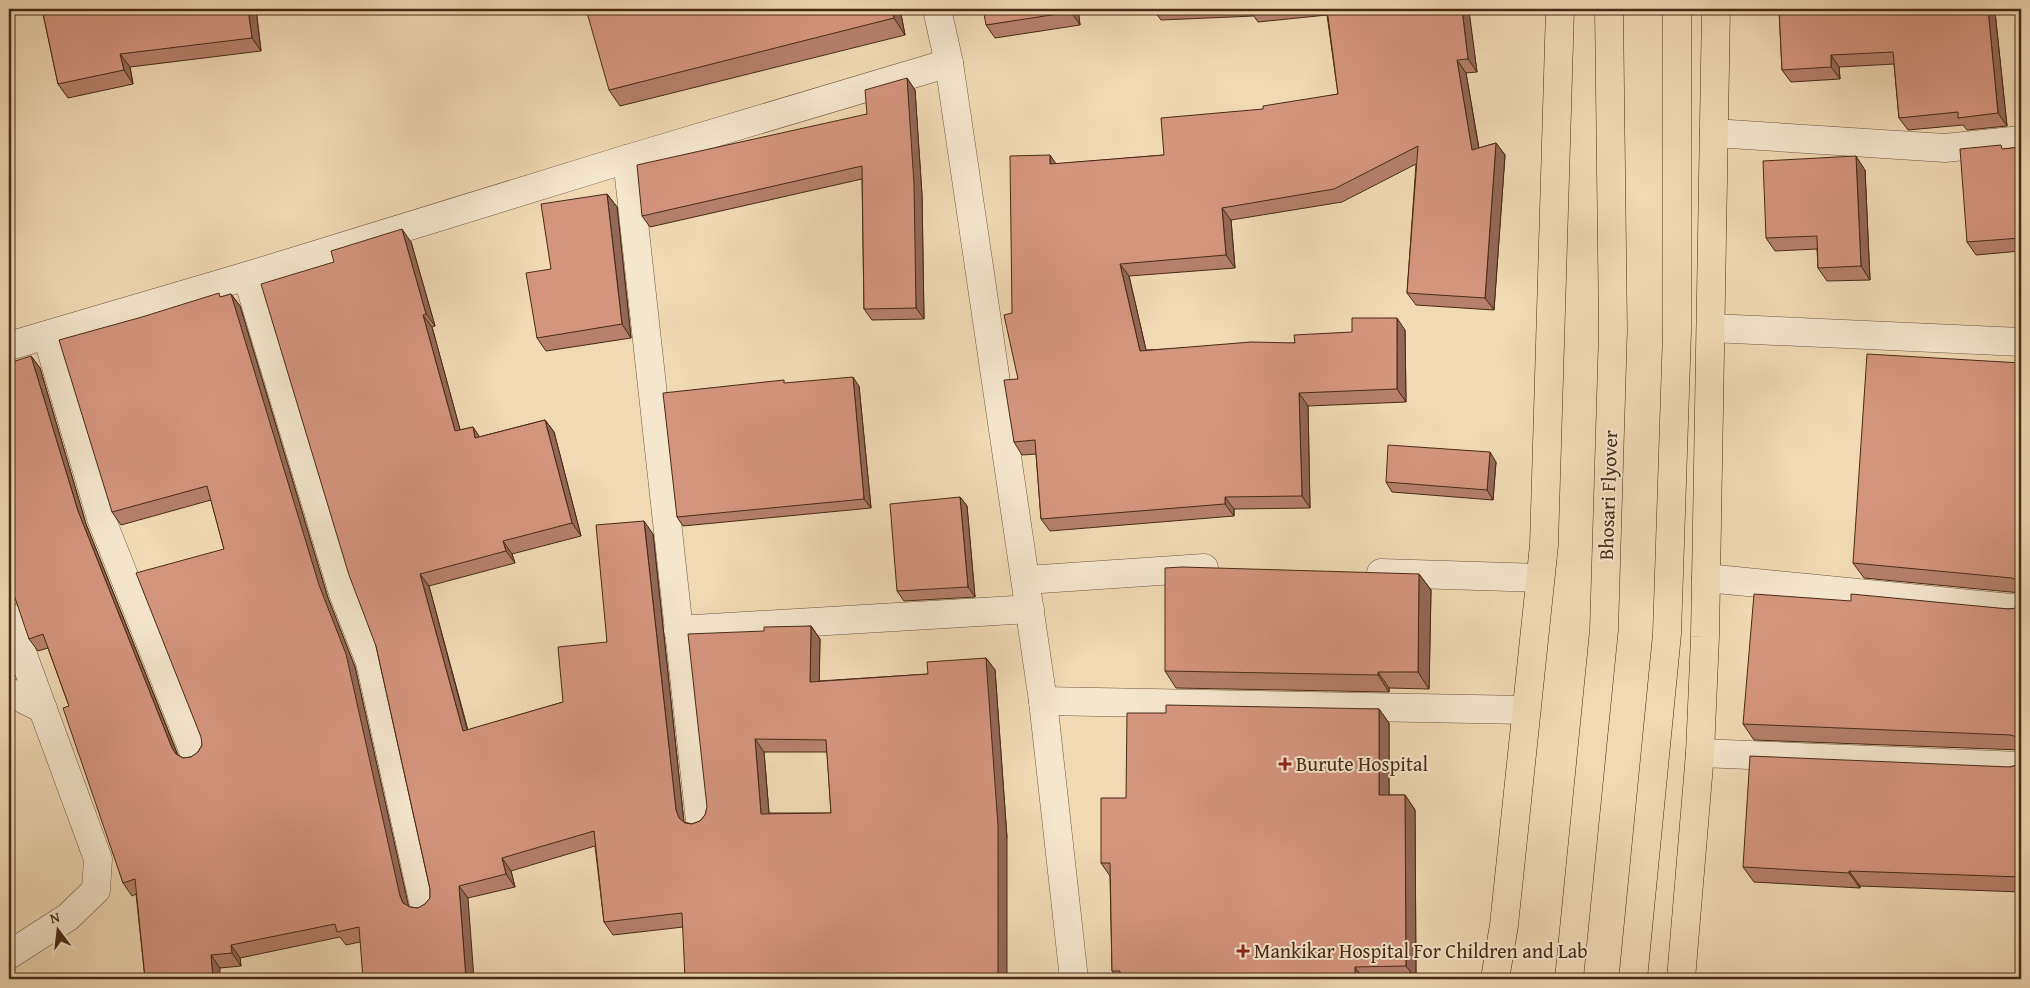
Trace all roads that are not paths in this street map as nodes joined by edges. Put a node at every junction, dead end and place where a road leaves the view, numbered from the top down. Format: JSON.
{"nodes":[{"id":1,"x":937,"y":9,"type":"edge"},
{"id":2,"x":1560,"y":9,"type":"edge"},
{"id":3,"x":1609,"y":9,"type":"edge"},
{"id":4,"x":1677,"y":9,"type":"edge"},
{"id":5,"x":1716,"y":9,"type":"edge"},
{"id":6,"x":949,"y":63,"type":"junction"},
{"id":7,"x":1714,"y":133,"type":"junction"},
{"id":8,"x":2021,"y":140,"type":"edge"},
{"id":9,"x":627,"y":159,"type":"junction"},
{"id":10,"x":247,"y":276,"type":"junction"},
{"id":11,"x":1711,"y":328,"type":"junction"},
{"id":12,"x":47,"y":336,"type":"junction"},
{"id":13,"x":2021,"y":342,"type":"edge"},
{"id":14,"x":9,"y":346,"type":"edge"},
{"id":15,"x":1232,"y":569,"type":"edge"},
{"id":16,"x":1360,"y":572,"type":"edge"},
{"id":17,"x":1540,"y":578,"type":"junction"},
{"id":18,"x":1706,"y":578,"type":"junction"},
{"id":19,"x":1026,"y":580,"type":"junction"},
{"id":20,"x":1030,"y":609,"type":"junction"},
{"id":21,"x":2021,"y":609,"type":"edge"},
{"id":22,"x":9,"y":617,"type":"edge"},
{"id":23,"x":678,"y":630,"type":"junction"},
{"id":24,"x":9,"y":692,"type":"edge"},
{"id":25,"x":1043,"y":701,"type":"junction"},
{"id":26,"x":43,"y":709,"type":"junction"},
{"id":27,"x":1526,"y":710,"type":"junction"},
{"id":28,"x":1700,"y":753,"type":"junction"},
{"id":29,"x":195,"y":755,"type":"edge"},
{"id":30,"x":2021,"y":766,"type":"edge"},
{"id":31,"x":700,"y":821,"type":"edge"},
{"id":32,"x":424,"y":904,"type":"edge"},
{"id":33,"x":9,"y":955,"type":"edge"},
{"id":34,"x":1074,"y":979,"type":"edge"},
{"id":35,"x":1495,"y":979,"type":"edge"},
{"id":36,"x":1569,"y":979,"type":"edge"},
{"id":37,"x":1633,"y":979,"type":"edge"},
{"id":38,"x":1681,"y":979,"type":"edge"}],
"edges":[{"from":1,"to":6,"type":"street"},
{"from":2,"to":17,"type":"main road"},
{"from":3,"to":36,"type":"main road","name":"Bhosari Flyover"},
{"from":4,"to":37,"type":"main road"},
{"from":5,"to":7,"type":"main road"},
{"from":6,"to":9,"type":"street"},
{"from":6,"to":19,"type":"street"},
{"from":7,"to":8,"type":"street"},
{"from":7,"to":11,"type":"main road"},
{"from":9,"to":10,"type":"street"},
{"from":9,"to":23,"type":"street"},
{"from":10,"to":12,"type":"street"},
{"from":10,"to":32,"type":"street"},
{"from":11,"to":13,"type":"street"},
{"from":11,"to":18,"type":"main road"},
{"from":12,"to":14,"type":"street"},
{"from":12,"to":29,"type":"street"},
{"from":15,"to":19,"type":"street"},
{"from":16,"to":17,"type":"street"},
{"from":17,"to":27,"type":"main road"},
{"from":18,"to":21,"type":"street"},
{"from":18,"to":28,"type":"main road"},
{"from":19,"to":20,"type":"street"},
{"from":20,"to":23,"type":"street"},
{"from":20,"to":25,"type":"street"},
{"from":22,"to":26,"type":"street"},
{"from":23,"to":31,"type":"street"},
{"from":24,"to":26,"type":"street"},
{"from":25,"to":27,"type":"street"},
{"from":25,"to":34,"type":"street"},
{"from":26,"to":33,"type":"street"},
{"from":27,"to":35,"type":"main road"},
{"from":28,"to":30,"type":"street"},
{"from":28,"to":38,"type":"main road"}]}
